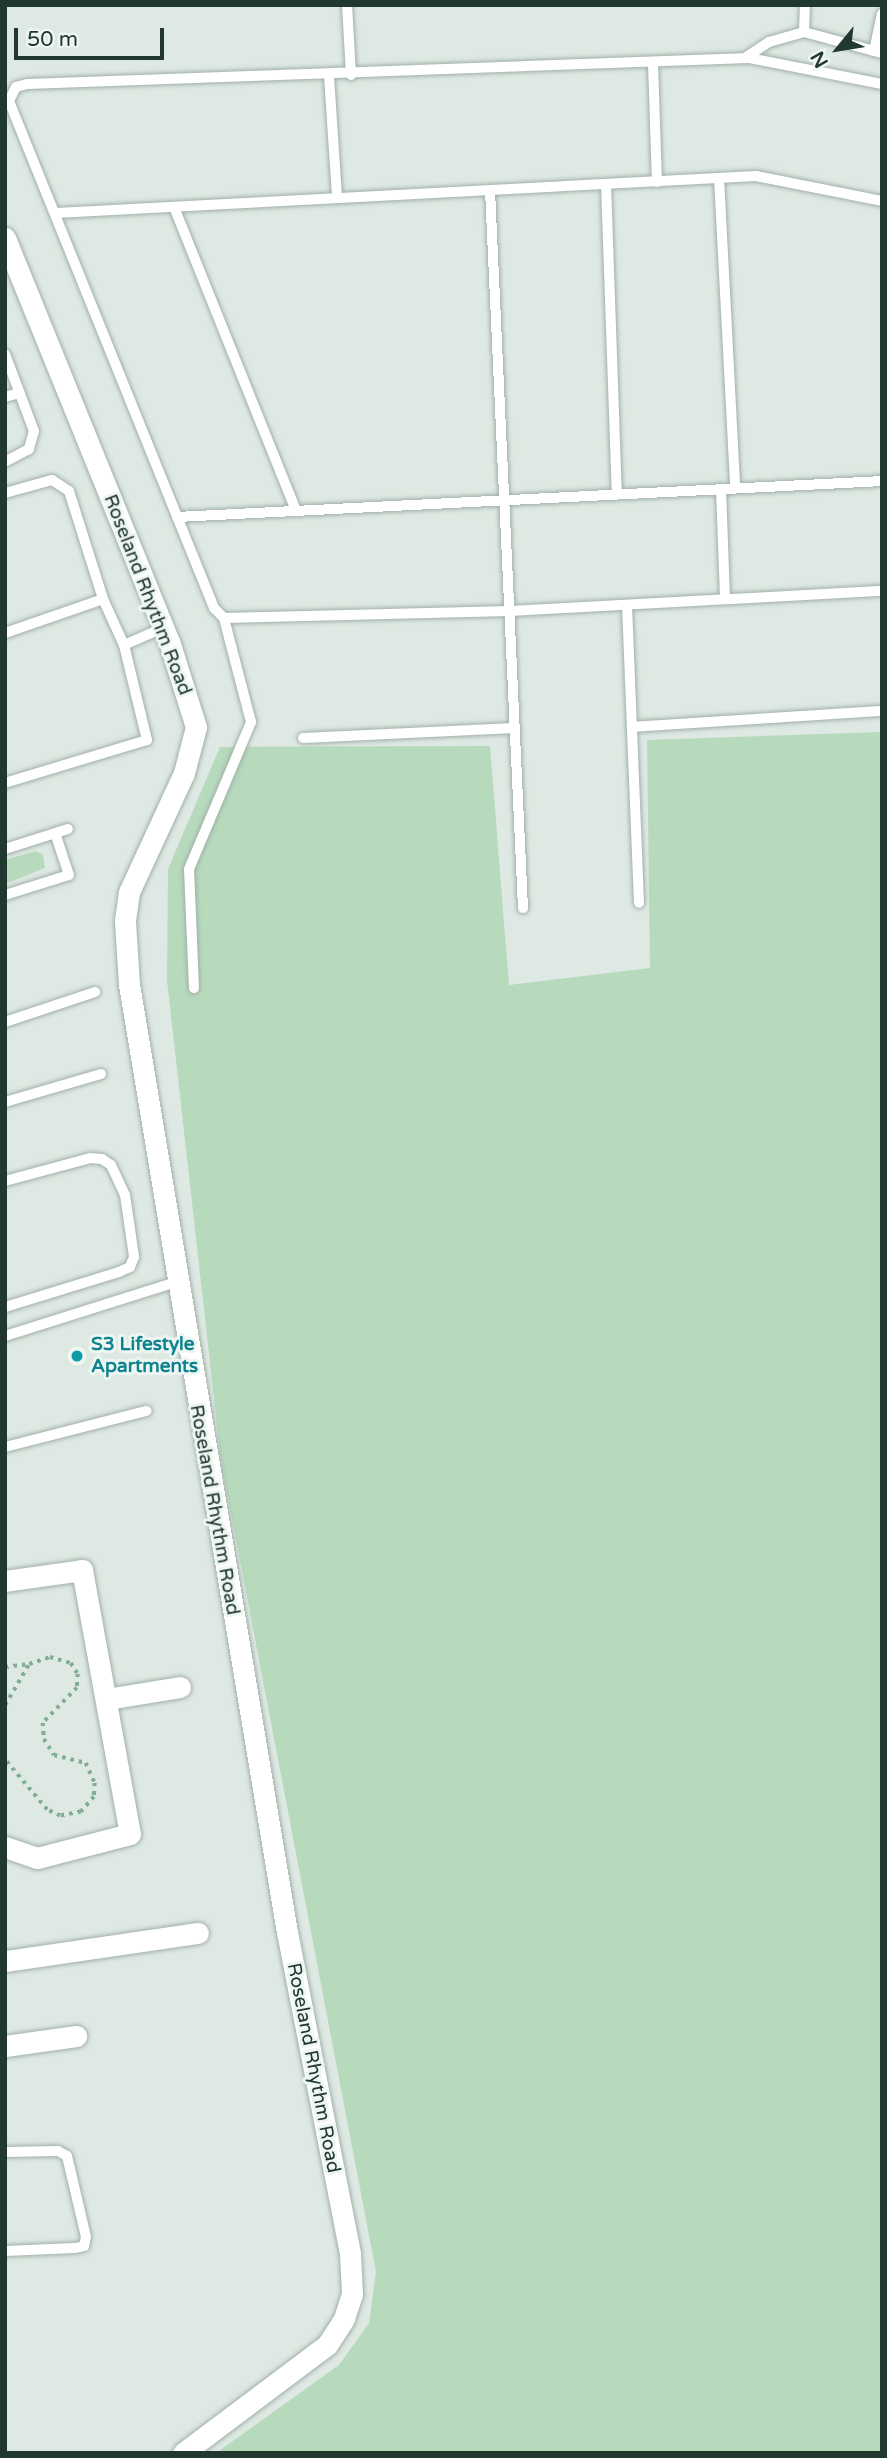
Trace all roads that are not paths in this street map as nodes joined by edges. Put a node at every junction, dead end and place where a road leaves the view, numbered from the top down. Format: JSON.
{"nodes":[{"id":1,"x":347,"y":5,"type":"edge"},
{"id":2,"x":805,"y":5,"type":"edge"},
{"id":3,"x":882,"y":14,"type":"edge"},
{"id":4,"x":804,"y":32,"type":"junction"},
{"id":5,"x":878,"y":52,"type":"edge"},
{"id":6,"x":745,"y":58,"type":"junction"},
{"id":7,"x":653,"y":63,"type":"junction"},
{"id":8,"x":351,"y":75,"type":"junction"},
{"id":9,"x":329,"y":76,"type":"junction"},
{"id":10,"x":882,"y":84,"type":"edge"},
{"id":11,"x":719,"y":178,"type":"junction"},
{"id":12,"x":657,"y":182,"type":"junction"},
{"id":13,"x":606,"y":184,"type":"junction"},
{"id":14,"x":490,"y":190,"type":"junction"},
{"id":15,"x":337,"y":197,"type":"junction"},
{"id":16,"x":882,"y":201,"type":"edge"},
{"id":17,"x":174,"y":207,"type":"junction"},
{"id":18,"x":56,"y":213,"type":"junction"},
{"id":19,"x":5,"y":239,"type":"edge"},
{"id":20,"x":5,"y":354,"type":"edge"},
{"id":21,"x":19,"y":393,"type":"junction"},
{"id":22,"x":5,"y":397,"type":"edge"},
{"id":23,"x":5,"y":462,"type":"edge"},
{"id":24,"x":882,"y":481,"type":"edge"},
{"id":25,"x":734,"y":488,"type":"junction"},
{"id":26,"x":721,"y":489,"type":"junction"},
{"id":27,"x":5,"y":493,"type":"edge"},
{"id":28,"x":617,"y":494,"type":"junction"},
{"id":29,"x":504,"y":500,"type":"junction"},
{"id":30,"x":296,"y":511,"type":"junction"},
{"id":31,"x":177,"y":517,"type":"junction"},
{"id":32,"x":882,"y":591,"type":"edge"},
{"id":33,"x":103,"y":599,"type":"junction"},
{"id":34,"x":725,"y":599,"type":"junction"},
{"id":35,"x":627,"y":605,"type":"junction"},
{"id":36,"x":510,"y":611,"type":"junction"},
{"id":37,"x":224,"y":618,"type":"junction"},
{"id":38,"x":163,"y":628,"type":"junction"},
{"id":39,"x":5,"y":633,"type":"edge"},
{"id":40,"x":124,"y":645,"type":"junction"},
{"id":41,"x":882,"y":711,"type":"edge"},
{"id":42,"x":632,"y":727,"type":"junction"},
{"id":43,"x":515,"y":728,"type":"junction"},
{"id":44,"x":303,"y":738,"type":"dead end"},
{"id":45,"x":5,"y":783,"type":"edge"},
{"id":46,"x":68,"y":829,"type":"dead end"},
{"id":47,"x":55,"y":833,"type":"junction"},
{"id":48,"x":5,"y":849,"type":"edge"},
{"id":49,"x":5,"y":895,"type":"edge"},
{"id":50,"x":639,"y":903,"type":"dead end"},
{"id":51,"x":523,"y":908,"type":"dead end"},
{"id":52,"x":194,"y":988,"type":"dead end"},
{"id":53,"x":95,"y":992,"type":"dead end"},
{"id":54,"x":5,"y":1022,"type":"edge"},
{"id":55,"x":101,"y":1074,"type":"dead end"},
{"id":56,"x":5,"y":1102,"type":"edge"},
{"id":57,"x":5,"y":1181,"type":"edge"},
{"id":58,"x":179,"y":1281,"type":"junction"},
{"id":59,"x":5,"y":1307,"type":"edge"},
{"id":60,"x":5,"y":1336,"type":"edge"},
{"id":61,"x":146,"y":1412,"type":"dead end"},
{"id":62,"x":5,"y":1447,"type":"edge"},
{"id":63,"x":5,"y":1581,"type":"edge"},
{"id":64,"x":180,"y":1687,"type":"dead end"},
{"id":65,"x":107,"y":1699,"type":"junction"},
{"id":66,"x":5,"y":1847,"type":"edge"},
{"id":67,"x":198,"y":1933,"type":"dead end"},
{"id":68,"x":5,"y":1961,"type":"edge"},
{"id":69,"x":76,"y":2036,"type":"dead end"},
{"id":70,"x":5,"y":2046,"type":"edge"},
{"id":71,"x":5,"y":2152,"type":"edge"},
{"id":72,"x":5,"y":2251,"type":"edge"},
{"id":73,"x":183,"y":2453,"type":"edge"}],
"edges":[{"from":1,"to":8,"type":"lane"},
{"from":2,"to":4,"type":"lane"},
{"from":3,"to":5,"type":"lane"},
{"from":4,"to":5,"type":"lane"},
{"from":4,"to":6,"type":"lane"},
{"from":6,"to":7,"type":"lane"},
{"from":6,"to":10,"type":"lane"},
{"from":7,"to":8,"type":"lane"},
{"from":7,"to":12,"type":"lane"},
{"from":8,"to":9,"type":"lane"},
{"from":9,"to":15,"type":"lane"},
{"from":9,"to":18,"type":"lane"},
{"from":11,"to":12,"type":"lane"},
{"from":11,"to":16,"type":"lane"},
{"from":11,"to":25,"type":"lane"},
{"from":12,"to":13,"type":"lane"},
{"from":13,"to":14,"type":"lane"},
{"from":13,"to":28,"type":"lane"},
{"from":14,"to":15,"type":"lane"},
{"from":14,"to":29,"type":"lane"},
{"from":15,"to":17,"type":"lane"},
{"from":17,"to":18,"type":"lane"},
{"from":17,"to":30,"type":"lane"},
{"from":18,"to":31,"type":"lane"},
{"from":19,"to":38,"type":"street","name":"Roseland Rhythm Road"},
{"from":20,"to":21,"type":"lane"},
{"from":21,"to":22,"type":"lane"},
{"from":21,"to":23,"type":"lane"},
{"from":24,"to":25,"type":"lane"},
{"from":25,"to":26,"type":"lane"},
{"from":26,"to":28,"type":"lane"},
{"from":26,"to":34,"type":"lane"},
{"from":27,"to":33,"type":"lane"},
{"from":28,"to":29,"type":"lane"},
{"from":29,"to":30,"type":"lane"},
{"from":29,"to":36,"type":"lane"},
{"from":30,"to":31,"type":"lane"},
{"from":31,"to":37,"type":"lane"},
{"from":32,"to":34,"type":"lane"},
{"from":33,"to":39,"type":"lane"},
{"from":33,"to":40,"type":"lane"},
{"from":34,"to":35,"type":"lane"},
{"from":35,"to":36,"type":"lane"},
{"from":35,"to":42,"type":"lane"},
{"from":36,"to":37,"type":"lane"},
{"from":36,"to":43,"type":"lane"},
{"from":37,"to":52,"type":"lane"},
{"from":38,"to":40,"type":"lane"},
{"from":38,"to":58,"type":"street","name":"Roseland Rhythm Road"},
{"from":40,"to":45,"type":"lane"},
{"from":41,"to":42,"type":"lane"},
{"from":42,"to":50,"type":"lane"},
{"from":43,"to":44,"type":"lane"},
{"from":43,"to":51,"type":"lane"},
{"from":46,"to":47,"type":"lane"},
{"from":47,"to":48,"type":"lane"},
{"from":47,"to":49,"type":"lane"},
{"from":53,"to":54,"type":"lane"},
{"from":55,"to":56,"type":"lane"},
{"from":57,"to":59,"type":"lane"},
{"from":58,"to":60,"type":"lane"},
{"from":58,"to":73,"type":"street","name":"Roseland Rhythm Road"},
{"from":61,"to":62,"type":"lane"},
{"from":63,"to":65,"type":"street"},
{"from":64,"to":65,"type":"street"},
{"from":65,"to":66,"type":"street"},
{"from":67,"to":68,"type":"street"},
{"from":69,"to":70,"type":"street"},
{"from":71,"to":72,"type":"lane"}]}
